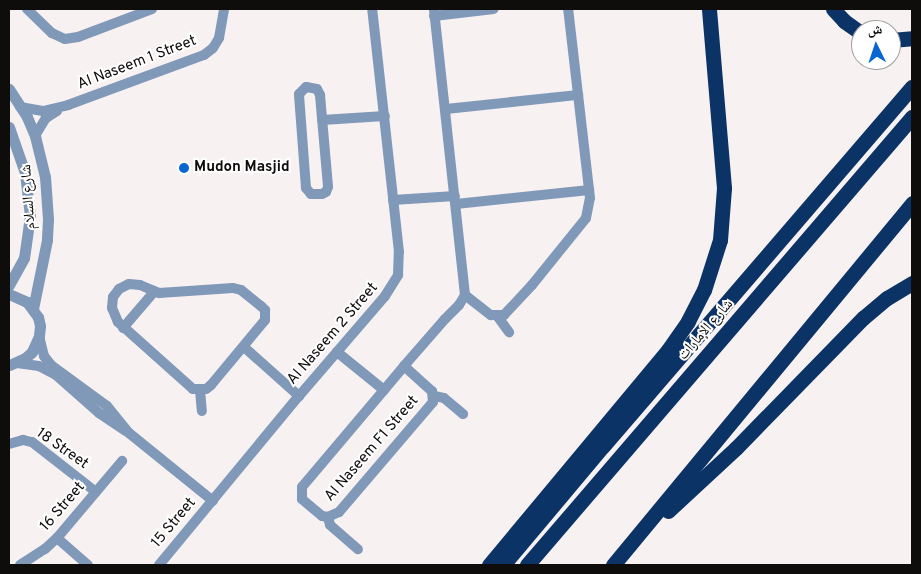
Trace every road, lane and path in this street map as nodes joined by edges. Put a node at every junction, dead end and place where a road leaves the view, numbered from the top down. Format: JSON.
{"nodes":[{"id":1,"x":28,"y":9,"type":"edge"},
{"id":2,"x":152,"y":9,"type":"edge"},
{"id":3,"x":372,"y":9,"type":"edge"},
{"id":4,"x":494,"y":9,"type":"edge"},
{"id":5,"x":568,"y":9,"type":"edge"},
{"id":6,"x":709,"y":9,"type":"edge"},
{"id":7,"x":833,"y":9,"type":"edge"},
{"id":8,"x":220,"y":12,"type":"edge"},
{"id":9,"x":434,"y":12,"type":"edge"},
{"id":10,"x":851,"y":26,"type":"edge"},
{"id":11,"x":912,"y":87,"type":"edge"},
{"id":12,"x":9,"y":89,"type":"edge"},
{"id":13,"x":578,"y":95,"type":"junction"},
{"id":14,"x":68,"y":105,"type":"junction"},
{"id":15,"x":20,"y":107,"type":"junction"},
{"id":16,"x":446,"y":110,"type":"junction"},
{"id":17,"x":385,"y":116,"type":"junction"},
{"id":18,"x":912,"y":117,"type":"edge"},
{"id":19,"x":322,"y":120,"type":"junction"},
{"id":20,"x":9,"y":127,"type":"edge"},
{"id":21,"x":34,"y":136,"type":"junction"},
{"id":22,"x":589,"y":190,"type":"junction"},
{"id":23,"x":393,"y":200,"type":"junction"},
{"id":24,"x":456,"y":200,"type":"junction"},
{"id":25,"x":912,"y":203,"type":"edge"},
{"id":26,"x":912,"y":282,"type":"edge"},
{"id":27,"x":9,"y":285,"type":"edge"},
{"id":28,"x":154,"y":292,"type":"junction"},
{"id":29,"x":9,"y":294,"type":"edge"},
{"id":30,"x":464,"y":295,"type":"junction"},
{"id":31,"x":33,"y":309,"type":"junction"},
{"id":32,"x":498,"y":316,"type":"junction"},
{"id":33,"x":122,"y":328,"type":"junction"},
{"id":34,"x":509,"y":332,"type":"dead end"},
{"id":35,"x":39,"y":336,"type":"junction"},
{"id":36,"x":244,"y":347,"type":"junction"},
{"id":37,"x":337,"y":352,"type":"junction"},
{"id":38,"x":13,"y":364,"type":"edge"},
{"id":39,"x":404,"y":366,"type":"junction"},
{"id":40,"x":200,"y":390,"type":"junction"},
{"id":41,"x":384,"y":390,"type":"junction"},
{"id":42,"x":299,"y":396,"type":"junction"},
{"id":43,"x":434,"y":396,"type":"junction"},
{"id":44,"x":99,"y":407,"type":"junction"},
{"id":45,"x":202,"y":411,"type":"dead end"},
{"id":46,"x":463,"y":414,"type":"dead end"},
{"id":47,"x":9,"y":444,"type":"edge"},
{"id":48,"x":122,"y":462,"type":"dead end"},
{"id":49,"x":96,"y":492,"type":"junction"},
{"id":50,"x":213,"y":501,"type":"junction"},
{"id":51,"x":328,"y":517,"type":"junction"},
{"id":52,"x":57,"y":538,"type":"junction"},
{"id":53,"x":635,"y":540,"type":"junction"},
{"id":54,"x":358,"y":548,"type":"dead end"},
{"id":55,"x":20,"y":565,"type":"edge"},
{"id":56,"x":88,"y":565,"type":"edge"},
{"id":57,"x":159,"y":565,"type":"edge"},
{"id":58,"x":489,"y":565,"type":"edge"},
{"id":59,"x":503,"y":565,"type":"edge"},
{"id":60,"x":527,"y":565,"type":"edge"},
{"id":61,"x":613,"y":565,"type":"edge"}],
"edges":[{"from":1,"to":2,"type":"street"},
{"from":3,"to":17,"type":"street","name":"Al Naseem 2 Street"},
{"from":4,"to":9,"type":"street"},
{"from":5,"to":13,"type":"street"},
{"from":6,"to":58,"type":"highway"},
{"from":7,"to":10,"type":"highway"},
{"from":8,"to":14,"type":"street","name":"Al Naseem 1 Street"},
{"from":9,"to":16,"type":"street"},
{"from":11,"to":59,"type":"highway"},
{"from":12,"to":15,"type":"street","name":"شارع السلام"},
{"from":13,"to":16,"type":"street"},
{"from":13,"to":22,"type":"street"},
{"from":14,"to":15,"type":"street","name":"Al Naseem 1 Street"},
{"from":14,"to":21,"type":"street","name":"Al Naseem 1 Street"},
{"from":15,"to":21,"type":"street","name":"شارع السلام"},
{"from":16,"to":24,"type":"street"},
{"from":17,"to":19,"type":"street"},
{"from":17,"to":23,"type":"street","name":"Al Naseem 2 Street"},
{"from":18,"to":60,"type":"highway","name":"شارع الإمارات"},
{"from":19,"to":19,"type":"street"},
{"from":20,"to":27,"type":"street","name":"شارع السلام"},
{"from":21,"to":31,"type":"street","name":"شارع السلام"},
{"from":22,"to":24,"type":"street"},
{"from":22,"to":32,"type":"street"},
{"from":23,"to":24,"type":"street"},
{"from":23,"to":37,"type":"street","name":"Al Naseem 2 Street"},
{"from":24,"to":30,"type":"street"},
{"from":25,"to":53,"type":"highway"},
{"from":26,"to":53,"type":"highway"},
{"from":28,"to":33,"type":"street"},
{"from":28,"to":33,"type":"street"},
{"from":28,"to":36,"type":"street"},
{"from":29,"to":31,"type":"street"},
{"from":30,"to":32,"type":"street"},
{"from":30,"to":39,"type":"street","name":"Al Naseem F1 Street"},
{"from":31,"to":35,"type":"street"},
{"from":32,"to":34,"type":"street"},
{"from":33,"to":40,"type":"street"},
{"from":35,"to":38,"type":"street"},
{"from":35,"to":44,"type":"street"},
{"from":36,"to":40,"type":"street"},
{"from":36,"to":42,"type":"street"},
{"from":37,"to":41,"type":"street","name":"Al Naseem F1 Street"},
{"from":37,"to":42,"type":"street","name":"Al Naseem 2 Street"},
{"from":38,"to":44,"type":"street"},
{"from":39,"to":41,"type":"street","name":"Al Naseem F1 Street"},
{"from":39,"to":43,"type":"street","name":"Al Naseem F1 Street"},
{"from":40,"to":45,"type":"street"},
{"from":41,"to":51,"type":"street","name":"Al Naseem F1 Street"},
{"from":42,"to":50,"type":"street","name":"Al Naseem 2 Street"},
{"from":43,"to":46,"type":"street","name":"Al Naseem F1 Street"},
{"from":43,"to":51,"type":"street","name":"Al Naseem F1 Street"},
{"from":44,"to":50,"type":"street"},
{"from":47,"to":49,"type":"street","name":"18 Street"},
{"from":48,"to":49,"type":"street","name":"16 Street"},
{"from":49,"to":52,"type":"street","name":"16 Street"},
{"from":50,"to":57,"type":"street","name":"15 Street"},
{"from":51,"to":54,"type":"street","name":"Al Naseem F1 Street"},
{"from":52,"to":55,"type":"street","name":"16 Street"},
{"from":52,"to":56,"type":"street"},
{"from":53,"to":61,"type":"highway"}]}
